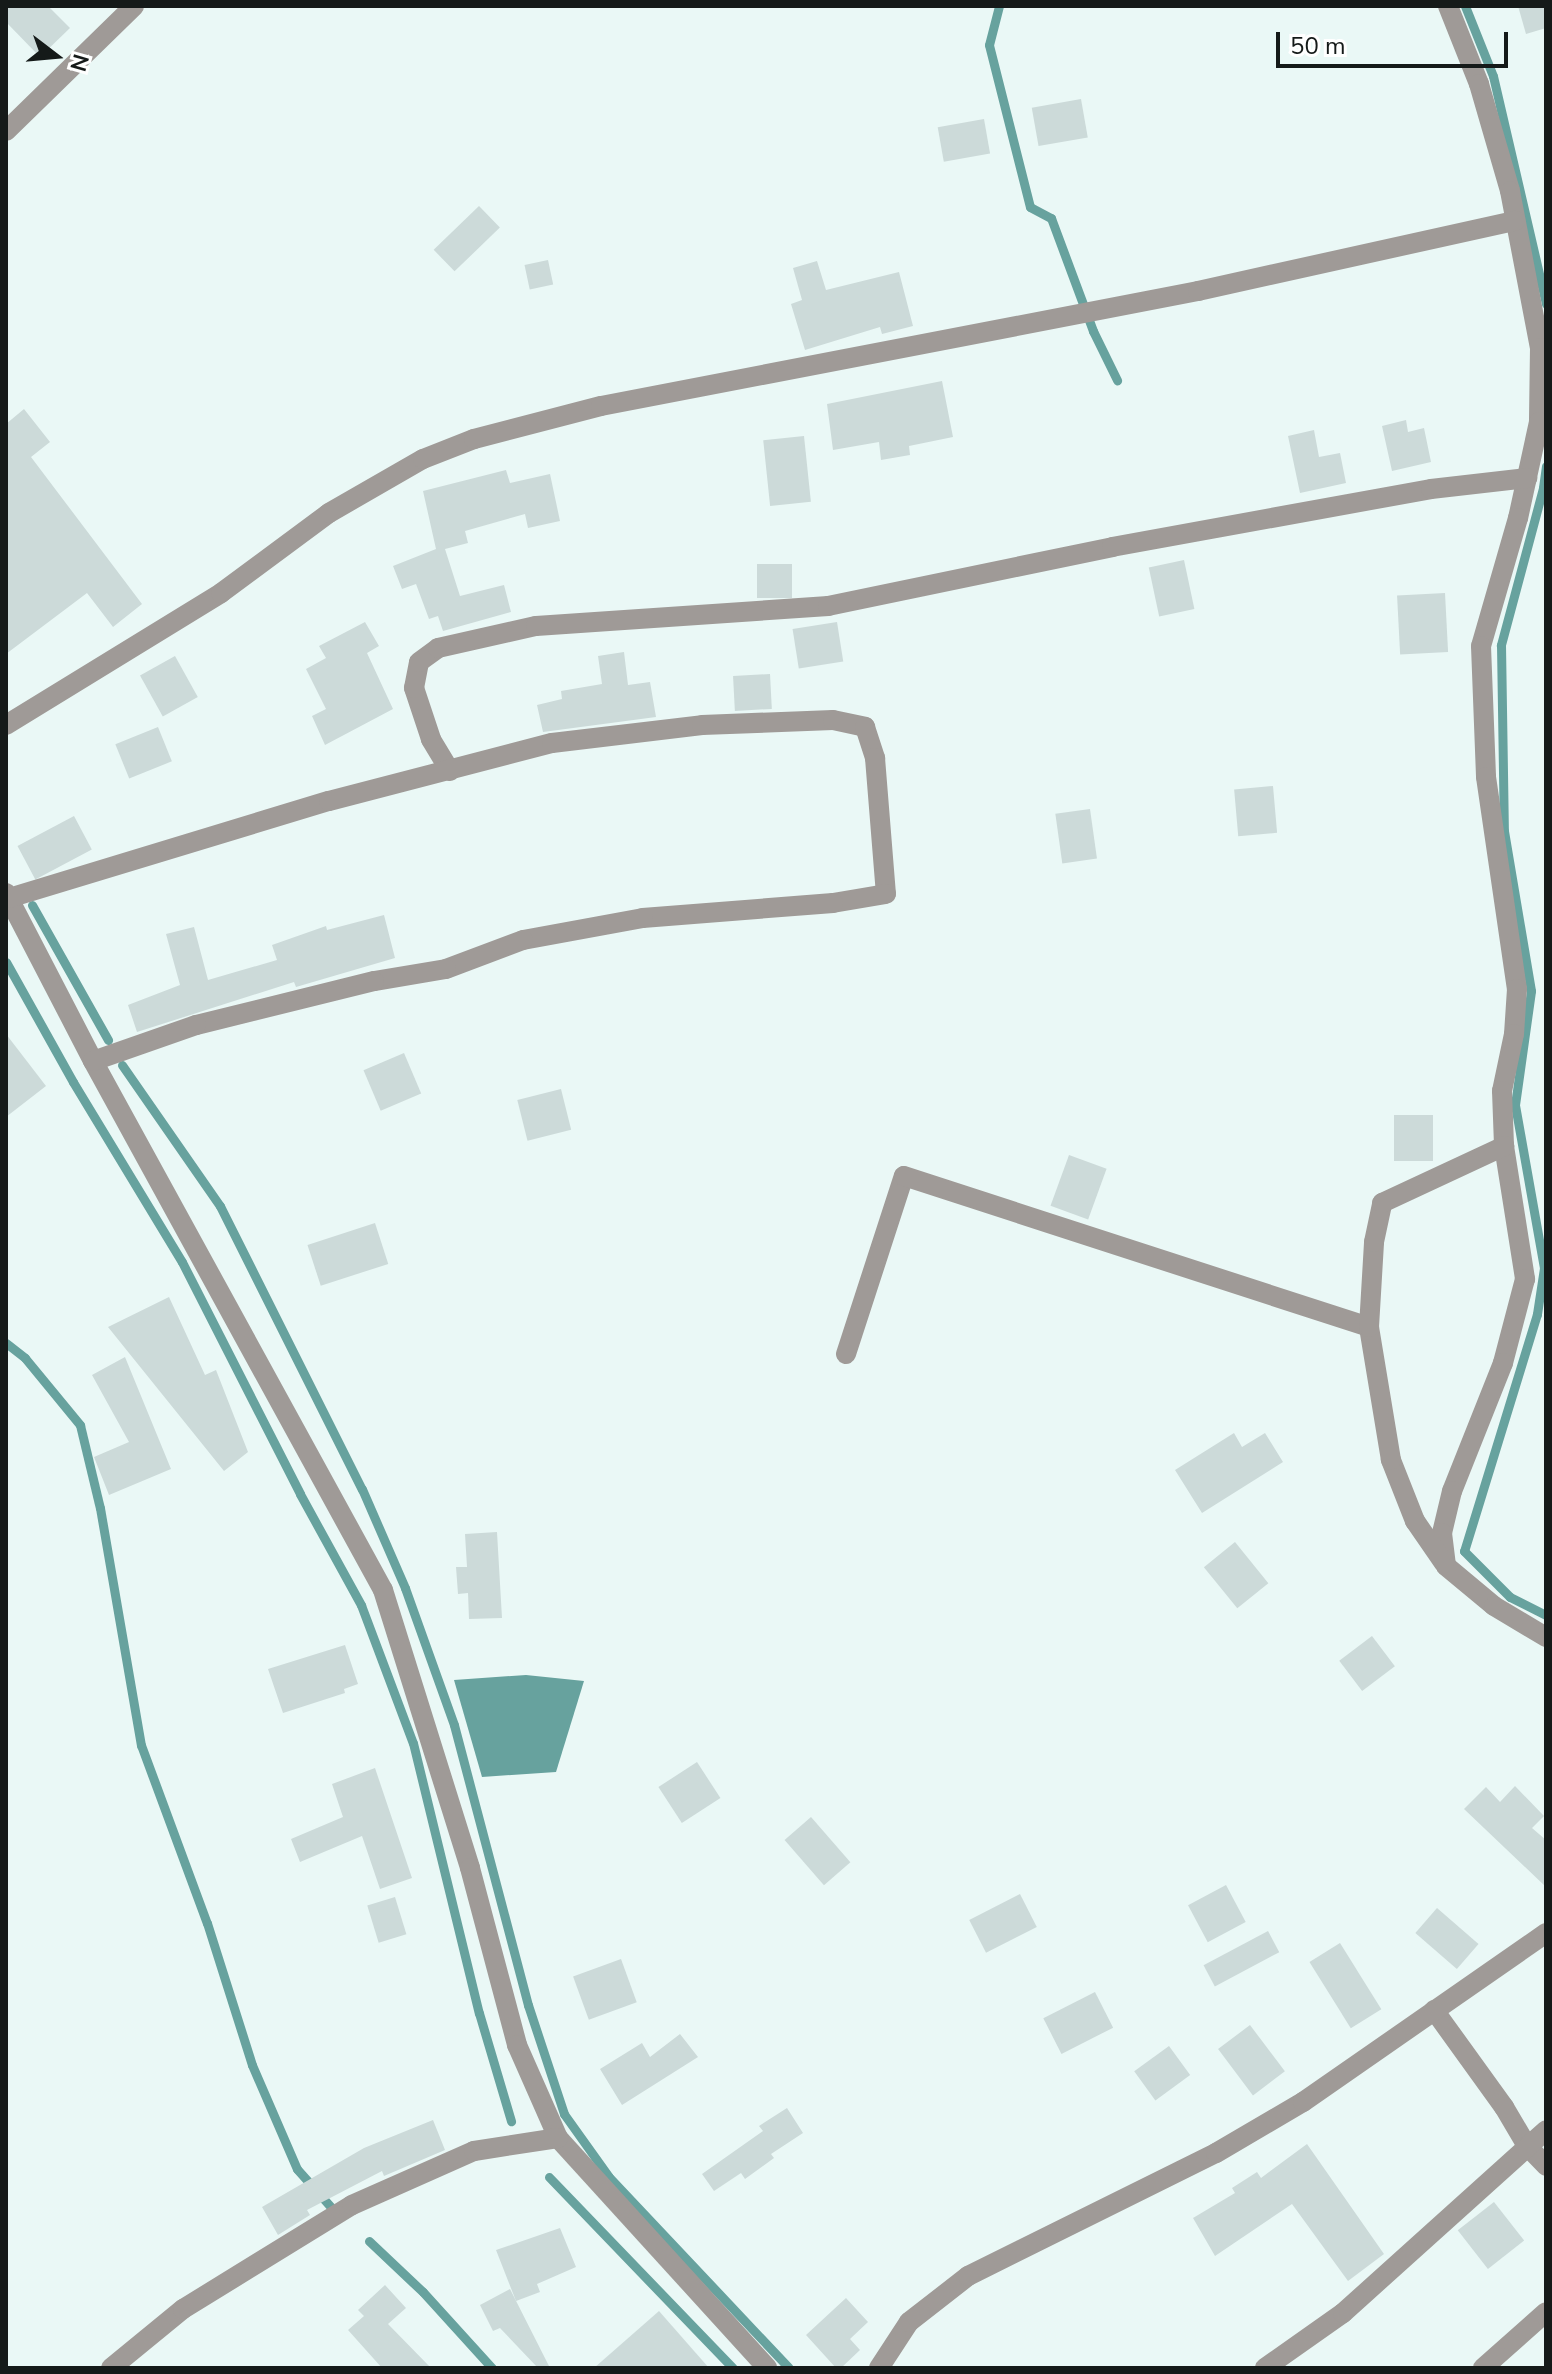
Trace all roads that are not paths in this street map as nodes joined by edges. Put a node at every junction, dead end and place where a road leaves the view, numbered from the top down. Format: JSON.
{"nodes":[{"id":1,"x":134,"y":6,"type":"edge"},
{"id":2,"x":1448,"y":6,"type":"edge"},
{"id":3,"x":6,"y":131,"type":"edge"},
{"id":4,"x":1515,"y":221,"type":"junction"},
{"id":5,"x":1527,"y":478,"type":"junction"},
{"id":6,"x":6,"y":725,"type":"edge"},
{"id":7,"x":450,"y":771,"type":"junction"},
{"id":8,"x":7,"y":896,"type":"edge"},
{"id":9,"x":93,"y":1061,"type":"junction"},
{"id":10,"x":1504,"y":1146,"type":"junction"},
{"id":11,"x":1369,"y":1327,"type":"junction"},
{"id":12,"x":846,"y":1354,"type":"dead end"},
{"id":13,"x":1446,"y":1566,"type":"junction"},
{"id":14,"x":1546,"y":1637,"type":"edge"},
{"id":15,"x":1546,"y":1933,"type":"edge"},
{"id":16,"x":1434,"y":2010,"type":"junction"},
{"id":17,"x":1546,"y":2130,"type":"edge"},
{"id":18,"x":558,"y":2138,"type":"junction"},
{"id":19,"x":1527,"y":2146,"type":"junction"},
{"id":20,"x":1546,"y":2166,"type":"edge"},
{"id":21,"x":1546,"y":2312,"type":"edge"},
{"id":22,"x":111,"y":2368,"type":"edge"},
{"id":23,"x":767,"y":2368,"type":"edge"},
{"id":24,"x":879,"y":2368,"type":"edge"},
{"id":25,"x":1265,"y":2368,"type":"edge"},
{"id":26,"x":1483,"y":2368,"type":"edge"}],
"edges":[{"from":1,"to":3,"type":"street"},
{"from":2,"to":4,"type":"street"},
{"from":4,"to":5,"type":"street"},
{"from":4,"to":6,"type":"street"},
{"from":5,"to":7,"type":"street"},
{"from":5,"to":10,"type":"street"},
{"from":7,"to":8,"type":"street"},
{"from":7,"to":9,"type":"street"},
{"from":8,"to":9,"type":"street"},
{"from":9,"to":18,"type":"street"},
{"from":10,"to":11,"type":"street"},
{"from":10,"to":13,"type":"street"},
{"from":11,"to":12,"type":"street"},
{"from":11,"to":13,"type":"street"},
{"from":13,"to":14,"type":"street"},
{"from":15,"to":16,"type":"street"},
{"from":16,"to":19,"type":"street"},
{"from":16,"to":24,"type":"street"},
{"from":17,"to":19,"type":"street"},
{"from":18,"to":22,"type":"street"},
{"from":18,"to":23,"type":"street"},
{"from":19,"to":20,"type":"street"},
{"from":19,"to":25,"type":"street"},
{"from":21,"to":26,"type":"street"}]}
